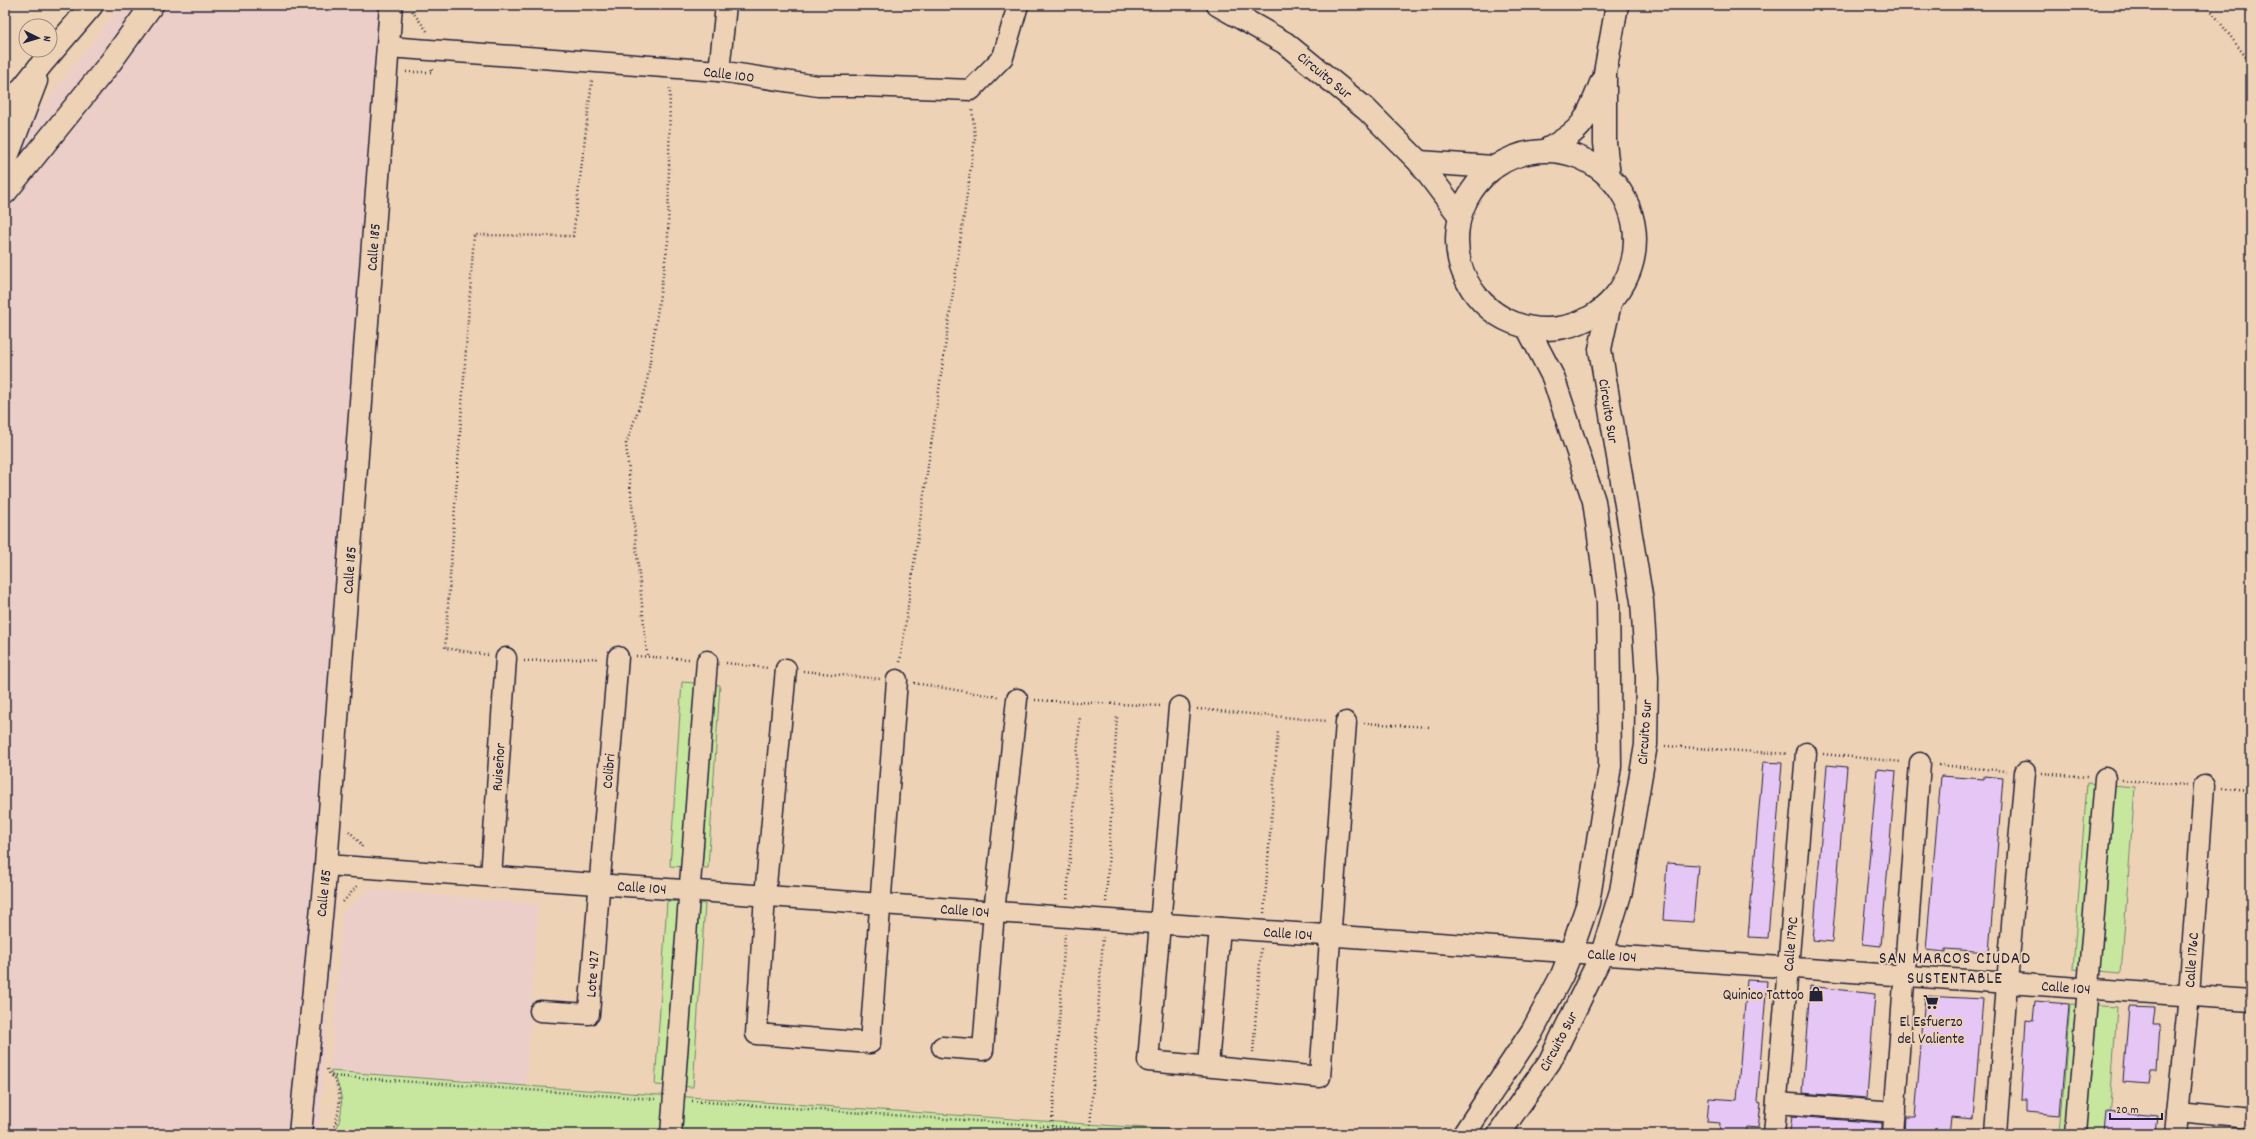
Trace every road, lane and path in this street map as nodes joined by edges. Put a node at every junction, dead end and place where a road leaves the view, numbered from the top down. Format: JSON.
{"nodes":[{"id":1,"x":92,"y":5,"type":"edge"},
{"id":2,"x":152,"y":5,"type":"edge"},
{"id":3,"x":726,"y":5,"type":"edge"},
{"id":4,"x":1018,"y":5,"type":"edge"},
{"id":5,"x":1218,"y":5,"type":"edge"},
{"id":6,"x":1617,"y":5,"type":"edge"},
{"id":7,"x":2207,"y":5,"type":"edge"},
{"id":8,"x":401,"y":6,"type":"edge"},
{"id":9,"x":429,"y":34,"type":"dead end"},
{"id":10,"x":388,"y":47,"type":"junction"},
{"id":11,"x":44,"y":61,"type":"junction"},
{"id":12,"x":594,"y":64,"type":"junction"},
{"id":13,"x":2251,"y":64,"type":"edge"},
{"id":14,"x":670,"y":69,"type":"junction"},
{"id":15,"x":719,"y":72,"type":"junction"},
{"id":16,"x":1605,"y":73,"type":"junction"},
{"id":17,"x":971,"y":90,"type":"junction"},
{"id":18,"x":5,"y":110,"type":"edge"},
{"id":19,"x":1548,"y":150,"type":"junction"},
{"id":20,"x":5,"y":162,"type":"edge"},
{"id":21,"x":1419,"y":162,"type":"junction"},
{"id":22,"x":1493,"y":167,"type":"junction"},
{"id":23,"x":1609,"y":176,"type":"junction"},
{"id":24,"x":5,"y":193,"type":"edge"},
{"id":25,"x":1459,"y":215,"type":"junction"},
{"id":26,"x":1610,"y":303,"type":"junction"},
{"id":27,"x":1528,"y":329,"type":"junction"},
{"id":28,"x":647,"y":655,"type":"junction"},
{"id":29,"x":618,"y":657,"type":"junction"},
{"id":30,"x":506,"y":658,"type":"junction"},
{"id":31,"x":707,"y":661,"type":"junction"},
{"id":32,"x":786,"y":669,"type":"junction"},
{"id":33,"x":897,"y":680,"type":"junction"},
{"id":34,"x":1018,"y":700,"type":"junction"},
{"id":35,"x":1179,"y":707,"type":"junction"},
{"id":36,"x":1346,"y":722,"type":"junction"},
{"id":37,"x":1430,"y":727,"type":"dead end"},
{"id":38,"x":1278,"y":730,"type":"dead end"},
{"id":39,"x":1646,"y":745,"type":"junction"},
{"id":40,"x":1806,"y":753,"type":"junction"},
{"id":41,"x":1920,"y":763,"type":"junction"},
{"id":42,"x":2025,"y":772,"type":"junction"},
{"id":43,"x":2105,"y":778,"type":"junction"},
{"id":44,"x":2204,"y":786,"type":"junction"},
{"id":45,"x":2251,"y":790,"type":"edge"},
{"id":46,"x":326,"y":865,"type":"junction"},
{"id":47,"x":491,"y":877,"type":"junction"},
{"id":48,"x":599,"y":884,"type":"junction"},
{"id":49,"x":358,"y":888,"type":"dead end"},
{"id":50,"x":689,"y":891,"type":"junction"},
{"id":51,"x":765,"y":896,"type":"junction"},
{"id":52,"x":342,"y":904,"type":"dead end"},
{"id":53,"x":879,"y":904,"type":"junction"},
{"id":54,"x":994,"y":912,"type":"junction"},
{"id":55,"x":1160,"y":924,"type":"junction"},
{"id":56,"x":1220,"y":928,"type":"junction"},
{"id":57,"x":1262,"y":931,"type":"junction"},
{"id":58,"x":1330,"y":936,"type":"junction"},
{"id":59,"x":1571,"y":952,"type":"junction"},
{"id":60,"x":1602,"y":954,"type":"junction"},
{"id":61,"x":1788,"y":967,"type":"junction"},
{"id":62,"x":1905,"y":976,"type":"junction"},
{"id":63,"x":2007,"y":983,"type":"junction"},
{"id":64,"x":2087,"y":988,"type":"junction"},
{"id":65,"x":2189,"y":995,"type":"junction"},
{"id":66,"x":2251,"y":1000,"type":"edge"},
{"id":67,"x":540,"y":1011,"type":"dead end"},
{"id":68,"x":942,"y":1047,"type":"dead end"},
{"id":69,"x":328,"y":1063,"type":"dead end"},
{"id":70,"x":1208,"y":1065,"type":"junction"},
{"id":71,"x":1252,"y":1069,"type":"junction"},
{"id":72,"x":331,"y":1076,"type":"junction"},
{"id":73,"x":674,"y":1100,"type":"junction"},
{"id":74,"x":1777,"y":1103,"type":"junction"},
{"id":75,"x":1895,"y":1112,"type":"junction"},
{"id":76,"x":2177,"y":1112,"type":"junction"},
{"id":77,"x":2251,"y":1119,"type":"edge"},
{"id":78,"x":300,"y":1134,"type":"edge"},
{"id":79,"x":331,"y":1134,"type":"edge"},
{"id":80,"x":671,"y":1134,"type":"edge"},
{"id":81,"x":1162,"y":1134,"type":"edge"},
{"id":82,"x":1464,"y":1134,"type":"edge"},
{"id":83,"x":1499,"y":1134,"type":"edge"},
{"id":84,"x":1774,"y":1134,"type":"edge"},
{"id":85,"x":1893,"y":1134,"type":"edge"},
{"id":86,"x":1996,"y":1134,"type":"edge"},
{"id":87,"x":2076,"y":1134,"type":"edge"},
{"id":88,"x":2175,"y":1134,"type":"edge"}],
"edges":[{"from":1,"to":11,"type":"main road"},
{"from":2,"to":24,"type":"main road"},
{"from":3,"to":15,"type":"street"},
{"from":4,"to":17,"type":"street"},
{"from":5,"to":21,"type":"main road","name":"Circuito Sur"},
{"from":6,"to":16,"type":"main road"},
{"from":7,"to":13,"type":"path"},
{"from":8,"to":9,"type":"path"},
{"from":8,"to":10,"type":"main road","name":"Calle 185"},
{"from":10,"to":12,"type":"street","name":"Calle 100"},
{"from":10,"to":46,"type":"main road","name":"Calle 185"},
{"from":11,"to":18,"type":"main road"},
{"from":11,"to":20,"type":"main road"},
{"from":12,"to":14,"type":"street","name":"Calle 100"},
{"from":12,"to":30,"type":"path"},
{"from":14,"to":15,"type":"street","name":"Calle 100"},
{"from":14,"to":28,"type":"path"},
{"from":15,"to":17,"type":"street","name":"Calle 100"},
{"from":16,"to":19,"type":"main road"},
{"from":16,"to":23,"type":"main road"},
{"from":17,"to":33,"type":"path"},
{"from":19,"to":22,"type":"main road"},
{"from":19,"to":23,"type":"main road"},
{"from":21,"to":22,"type":"main road"},
{"from":21,"to":25,"type":"main road","name":"Circuito Sur"},
{"from":22,"to":25,"type":"main road"},
{"from":23,"to":26,"type":"main road"},
{"from":25,"to":27,"type":"main road"},
{"from":26,"to":27,"type":"main road"},
{"from":26,"to":39,"type":"main road","name":"Circuito Sur"},
{"from":27,"to":59,"type":"main road","name":"Circuito Sur"},
{"from":28,"to":29,"type":"path"},
{"from":28,"to":31,"type":"path"},
{"from":29,"to":30,"type":"path"},
{"from":29,"to":48,"type":"street","name":"Colibri"},
{"from":30,"to":47,"type":"street","name":"Ruiseñor"},
{"from":31,"to":32,"type":"path"},
{"from":31,"to":50,"type":"street"},
{"from":32,"to":33,"type":"path"},
{"from":32,"to":51,"type":"street"},
{"from":33,"to":34,"type":"path"},
{"from":33,"to":53,"type":"street"},
{"from":34,"to":35,"type":"path"},
{"from":34,"to":54,"type":"street"},
{"from":35,"to":36,"type":"path"},
{"from":35,"to":55,"type":"street"},
{"from":36,"to":37,"type":"path"},
{"from":36,"to":58,"type":"street"},
{"from":38,"to":57,"type":"path"},
{"from":39,"to":40,"type":"path"},
{"from":39,"to":60,"type":"main road","name":"Circuito Sur"},
{"from":40,"to":41,"type":"path"},
{"from":40,"to":61,"type":"street","name":"Calle 179C"},
{"from":41,"to":42,"type":"path"},
{"from":41,"to":62,"type":"street"},
{"from":42,"to":43,"type":"path"},
{"from":42,"to":63,"type":"street"},
{"from":43,"to":44,"type":"path"},
{"from":43,"to":64,"type":"street"},
{"from":44,"to":45,"type":"path"},
{"from":44,"to":65,"type":"street","name":"Calle 176C"},
{"from":46,"to":47,"type":"street","name":"Calle 104"},
{"from":46,"to":78,"type":"main road","name":"Calle 185"},
{"from":47,"to":48,"type":"street","name":"Calle 104"},
{"from":48,"to":50,"type":"street","name":"Calle 104"},
{"from":48,"to":67,"type":"street","name":"Lote 427"},
{"from":49,"to":52,"type":"path"},
{"from":50,"to":51,"type":"street","name":"Calle 104"},
{"from":50,"to":73,"type":"street"},
{"from":51,"to":53,"type":"street","name":"Calle 104"},
{"from":51,"to":53,"type":"street"},
{"from":53,"to":54,"type":"street","name":"Calle 104"},
{"from":54,"to":55,"type":"street","name":"Calle 104"},
{"from":54,"to":68,"type":"street"},
{"from":55,"to":56,"type":"street","name":"Calle 104"},
{"from":55,"to":70,"type":"street"},
{"from":56,"to":57,"type":"street","name":"Calle 104"},
{"from":56,"to":70,"type":"street"},
{"from":57,"to":58,"type":"street","name":"Calle 104"},
{"from":57,"to":71,"type":"path"},
{"from":58,"to":59,"type":"street","name":"Calle 104"},
{"from":58,"to":71,"type":"street"},
{"from":59,"to":60,"type":"street","name":"Calle 104"},
{"from":59,"to":82,"type":"main road","name":"Circuito Sur"},
{"from":60,"to":61,"type":"street","name":"Calle 104"},
{"from":60,"to":83,"type":"main road","name":"Circuito Sur"},
{"from":61,"to":62,"type":"street","name":"Calle 104"},
{"from":61,"to":74,"type":"street","name":"Calle 179C"},
{"from":62,"to":63,"type":"street","name":"Calle 104"},
{"from":62,"to":75,"type":"street"},
{"from":63,"to":64,"type":"street","name":"Calle 104"},
{"from":63,"to":86,"type":"street"},
{"from":64,"to":65,"type":"street","name":"Calle 104"},
{"from":64,"to":87,"type":"street"},
{"from":65,"to":66,"type":"street","name":"Calle 104"},
{"from":65,"to":76,"type":"street","name":"Calle 176C"},
{"from":69,"to":72,"type":"path"},
{"from":70,"to":71,"type":"street"},
{"from":72,"to":73,"type":"path"},
{"from":72,"to":79,"type":"path"},
{"from":73,"to":80,"type":"street"},
{"from":73,"to":81,"type":"path"},
{"from":74,"to":75,"type":"street"},
{"from":74,"to":84,"type":"street","name":"Calle 179C"},
{"from":75,"to":85,"type":"street"},
{"from":76,"to":77,"type":"street"},
{"from":76,"to":88,"type":"street","name":"Calle 176C"}]}
